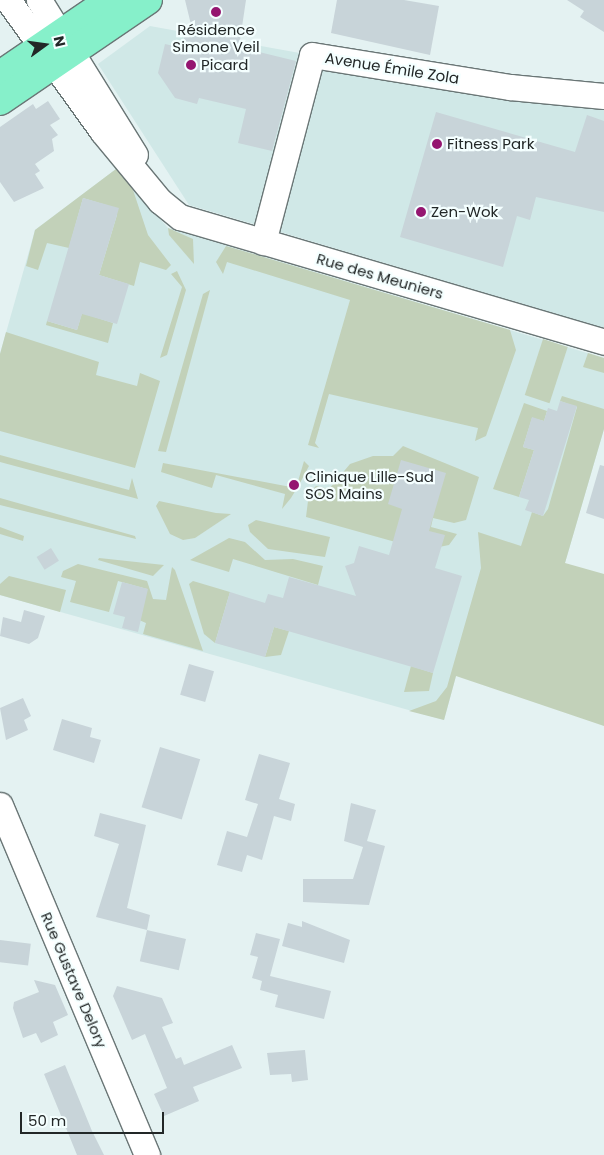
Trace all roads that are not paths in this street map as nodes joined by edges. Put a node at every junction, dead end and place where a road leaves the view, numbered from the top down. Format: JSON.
{"nodes":[{"id":1,"x":8,"y":0,"type":"edge"},
{"id":2,"x":39,"y":0,"type":"edge"},
{"id":3,"x":130,"y":4,"type":"edge"},
{"id":4,"x":62,"y":44,"type":"junction"},
{"id":5,"x":0,"y":75,"type":"edge"},
{"id":6,"x":604,"y":96,"type":"edge"},
{"id":7,"x":0,"y":102,"type":"edge"},
{"id":8,"x":263,"y":242,"type":"junction"},
{"id":9,"x":604,"y":342,"type":"edge"},
{"id":10,"x":0,"y":804,"type":"edge"},
{"id":11,"x":147,"y":1155,"type":"edge"}],
"edges":[{"from":1,"to":4,"type":"street","name":"Rue des Meuniers"},
{"from":2,"to":4,"type":"street"},
{"from":3,"to":4,"type":"main road"},
{"from":4,"to":5,"type":"main road"},
{"from":4,"to":7,"type":"main road"},
{"from":4,"to":8,"type":"street","name":"Rue des Meuniers"},
{"from":6,"to":8,"type":"street","name":"Avenue Émile Zola"},
{"from":8,"to":9,"type":"street","name":"Rue des Meuniers"},
{"from":10,"to":11,"type":"street","name":"Rue Gustave Delory"}]}
